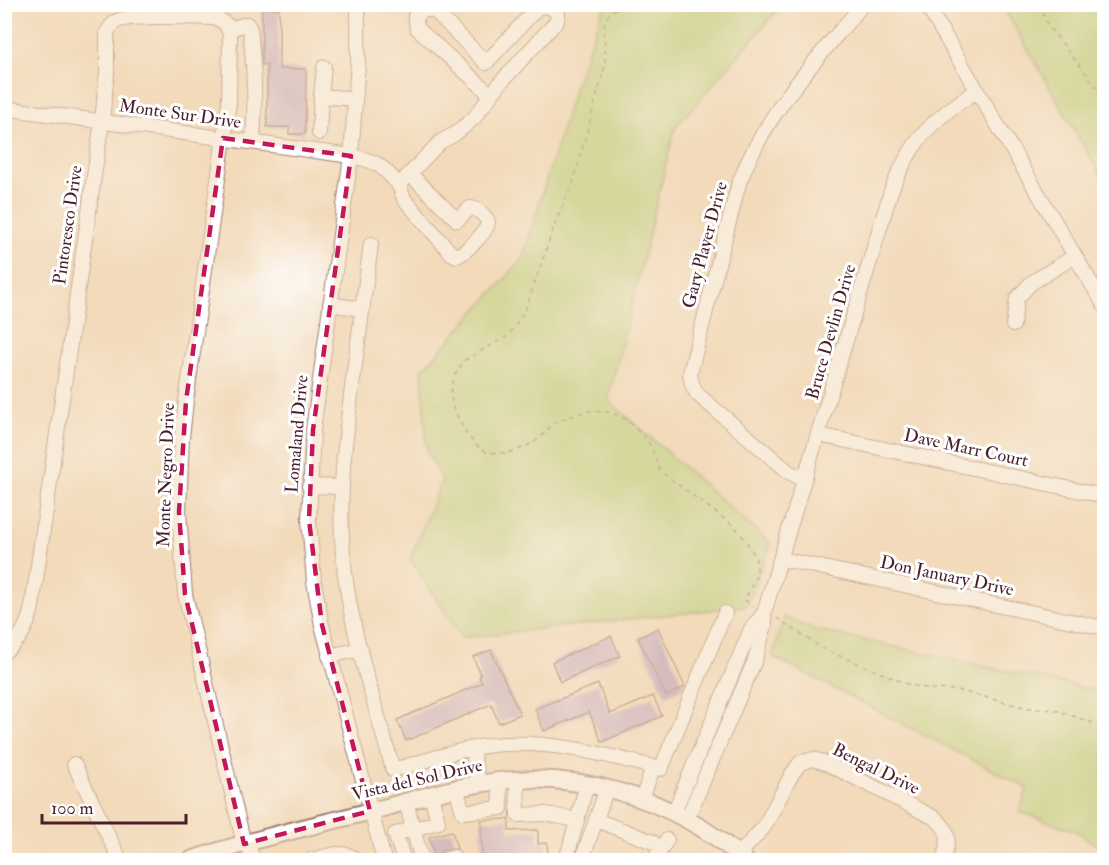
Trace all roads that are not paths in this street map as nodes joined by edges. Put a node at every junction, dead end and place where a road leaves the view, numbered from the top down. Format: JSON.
{"nodes":[{"id":1,"x":358,"y":4,"type":"edge"},
{"id":2,"x":863,"y":4,"type":"edge"},
{"id":3,"x":926,"y":4,"type":"edge"},
{"id":4,"x":229,"y":29,"type":"junction"},
{"id":5,"x":486,"y":63,"type":"junction"},
{"id":6,"x":324,"y":67,"type":"dead end"},
{"id":7,"x":503,"y":79,"type":"junction"},
{"id":8,"x":977,"y":91,"type":"junction"},
{"id":9,"x":491,"y":95,"type":"junction"},
{"id":10,"x":321,"y":96,"type":"junction"},
{"id":11,"x":355,"y":99,"type":"junction"},
{"id":12,"x":4,"y":108,"type":"edge"},
{"id":13,"x":102,"y":122,"type":"junction"},
{"id":14,"x":319,"y":133,"type":"dead end"},
{"id":15,"x":223,"y":138,"type":"junction"},
{"id":16,"x":253,"y":142,"type":"junction"},
{"id":17,"x":351,"y":156,"type":"junction"},
{"id":18,"x":410,"y":174,"type":"junction"},
{"id":19,"x":399,"y":185,"type":"junction"},
{"id":20,"x":456,"y":220,"type":"junction"},
{"id":21,"x":440,"y":239,"type":"junction"},
{"id":22,"x":371,"y":244,"type":"dead end"},
{"id":23,"x":1075,"y":256,"type":"junction"},
{"id":24,"x":330,"y":304,"type":"junction"},
{"id":25,"x":1104,"y":305,"type":"edge"},
{"id":26,"x":362,"y":309,"type":"junction"},
{"id":27,"x":1013,"y":326,"type":"dead end"},
{"id":28,"x":819,"y":435,"type":"junction"},
{"id":29,"x":804,"y":480,"type":"junction"},
{"id":30,"x":309,"y":486,"type":"junction"},
{"id":31,"x":341,"y":487,"type":"junction"},
{"id":32,"x":1104,"y":496,"type":"edge"},
{"id":33,"x":782,"y":559,"type":"junction"},
{"id":34,"x":725,"y":613,"type":"dead end"},
{"id":35,"x":1104,"y":628,"type":"edge"},
{"id":36,"x":361,"y":649,"type":"junction"},
{"id":37,"x":4,"y":652,"type":"edge"},
{"id":38,"x":329,"y":656,"type":"junction"},
{"id":39,"x":472,"y":749,"type":"junction"},
{"id":40,"x":74,"y":764,"type":"dead end"},
{"id":41,"x":653,"y":767,"type":"junction"},
{"id":42,"x":517,"y":779,"type":"junction"},
{"id":43,"x":499,"y":781,"type":"junction"},
{"id":44,"x":479,"y":783,"type":"junction"},
{"id":45,"x":587,"y":784,"type":"junction"},
{"id":46,"x":456,"y":788,"type":"junction"},
{"id":47,"x":607,"y":788,"type":"junction"},
{"id":48,"x":431,"y":794,"type":"junction"},
{"id":49,"x":642,"y":799,"type":"junction"},
{"id":50,"x":406,"y":801,"type":"junction"},
{"id":51,"x":370,"y":811,"type":"junction"},
{"id":52,"x":680,"y":816,"type":"junction"},
{"id":53,"x":577,"y":820,"type":"junction"},
{"id":54,"x":596,"y":820,"type":"junction"},
{"id":55,"x":413,"y":829,"type":"junction"},
{"id":56,"x":667,"y":840,"type":"dead end"},
{"id":57,"x":653,"y":842,"type":"dead end"},
{"id":58,"x":246,"y":844,"type":"junction"},
{"id":59,"x":406,"y":849,"type":"edge"},
{"id":60,"x":382,"y":856,"type":"edge"},
{"id":61,"x":740,"y":859,"type":"edge"},
{"id":62,"x":120,"y":861,"type":"edge"},
{"id":63,"x":192,"y":861,"type":"edge"},
{"id":64,"x":253,"y":861,"type":"edge"},
{"id":65,"x":311,"y":861,"type":"edge"},
{"id":66,"x":356,"y":861,"type":"edge"},
{"id":67,"x":422,"y":861,"type":"edge"},
{"id":68,"x":566,"y":861,"type":"edge"},
{"id":69,"x":582,"y":861,"type":"edge"},
{"id":70,"x":654,"y":861,"type":"edge"},
{"id":71,"x":943,"y":861,"type":"edge"}],
"edges":[{"from":1,"to":11,"type":"street","name":"Lomaland Drive"},
{"from":2,"to":29,"type":"street","name":"Gary Player Drive"},
{"from":3,"to":8,"type":"street"},
{"from":4,"to":13,"type":"street","name":"Pintoresco Drive"},
{"from":4,"to":15,"type":"street"},
{"from":4,"to":16,"type":"street","name":"Pintoresco Drive"},
{"from":5,"to":7,"type":"street"},
{"from":5,"to":7,"type":"street"},
{"from":5,"to":9,"type":"street"},
{"from":6,"to":10,"type":"street"},
{"from":7,"to":9,"type":"street"},
{"from":8,"to":23,"type":"street"},
{"from":8,"to":28,"type":"street","name":"Bruce Devlin Drive"},
{"from":9,"to":18,"type":"street"},
{"from":10,"to":11,"type":"street"},
{"from":10,"to":14,"type":"street"},
{"from":11,"to":17,"type":"street","name":"Lomaland Drive"},
{"from":12,"to":13,"type":"street","name":"Monte Sur Drive"},
{"from":13,"to":15,"type":"street","name":"Monte Sur Drive"},
{"from":13,"to":37,"type":"street","name":"Pintoresco Drive"},
{"from":15,"to":16,"type":"street","name":"Monte Sur Drive"},
{"from":15,"to":58,"type":"street","name":"Monte Negro Drive"},
{"from":16,"to":17,"type":"street","name":"Monte Sur Drive"},
{"from":17,"to":19,"type":"street","name":"Monte Sur Drive"},
{"from":17,"to":24,"type":"street","name":"Lomaland Drive"},
{"from":18,"to":19,"type":"street"},
{"from":18,"to":20,"type":"street"},
{"from":19,"to":21,"type":"street","name":"Monte Sur Drive"},
{"from":20,"to":21,"type":"street"},
{"from":20,"to":21,"type":"street","name":"Monte Sur Drive"},
{"from":22,"to":26,"type":"street"},
{"from":23,"to":25,"type":"street"},
{"from":23,"to":27,"type":"street"},
{"from":24,"to":26,"type":"street"},
{"from":24,"to":30,"type":"street","name":"Lomaland Drive"},
{"from":26,"to":31,"type":"street"},
{"from":28,"to":29,"type":"street","name":"Bruce Devlin Drive"},
{"from":28,"to":32,"type":"street","name":"Dave Marr Court"},
{"from":29,"to":33,"type":"street","name":"Bruce Devlin Drive"},
{"from":30,"to":31,"type":"street"},
{"from":30,"to":38,"type":"street","name":"Lomaland Drive"},
{"from":31,"to":36,"type":"street"},
{"from":33,"to":35,"type":"street","name":"Don January Drive"},
{"from":33,"to":52,"type":"street","name":"Bruce Devlin Drive"},
{"from":34,"to":41,"type":"street"},
{"from":36,"to":38,"type":"street"},
{"from":36,"to":39,"type":"street"},
{"from":38,"to":51,"type":"street","name":"Lomaland Drive"},
{"from":39,"to":41,"type":"street"},
{"from":39,"to":44,"type":"street"},
{"from":40,"to":62,"type":"street"},
{"from":41,"to":49,"type":"street"},
{"from":42,"to":43,"type":"main road","name":"Vista del Sol Drive"},
{"from":42,"to":45,"type":"main road","name":"Vista del Sol Drive"},
{"from":42,"to":53,"type":"street"},
{"from":43,"to":44,"type":"main road","name":"Vista del Sol Drive"},
{"from":43,"to":46,"type":"street"},
{"from":44,"to":46,"type":"main road","name":"Vista del Sol Drive"},
{"from":45,"to":47,"type":"main road","name":"Vista del Sol Drive"},
{"from":45,"to":53,"type":"street"},
{"from":46,"to":48,"type":"main road","name":"Vista del Sol Drive"},
{"from":47,"to":49,"type":"main road","name":"Vista del Sol Drive"},
{"from":47,"to":54,"type":"street"},
{"from":48,"to":50,"type":"main road","name":"Vista del Sol Drive"},
{"from":48,"to":55,"type":"street"},
{"from":49,"to":52,"type":"main road","name":"Vista del Sol Drive"},
{"from":50,"to":51,"type":"main road","name":"Vista del Sol Drive"},
{"from":50,"to":55,"type":"street"},
{"from":51,"to":58,"type":"main road","name":"Vista del Sol Drive"},
{"from":51,"to":60,"type":"street","name":"Lomaland Drive"},
{"from":52,"to":61,"type":"main road","name":"Vista del Sol Drive"},
{"from":53,"to":68,"type":"street"},
{"from":54,"to":57,"type":"street"},
{"from":54,"to":69,"type":"street"},
{"from":55,"to":59,"type":"street"},
{"from":56,"to":70,"type":"street"},
{"from":58,"to":63,"type":"main road","name":"Vista del Sol Drive"},
{"from":58,"to":64,"type":"street","name":"Monte Negro Drive"},
{"from":59,"to":60,"type":"street"},
{"from":59,"to":67,"type":"street"},
{"from":61,"to":71,"type":"street","name":"Bengal Drive"},
{"from":65,"to":66,"type":"street"}]}
